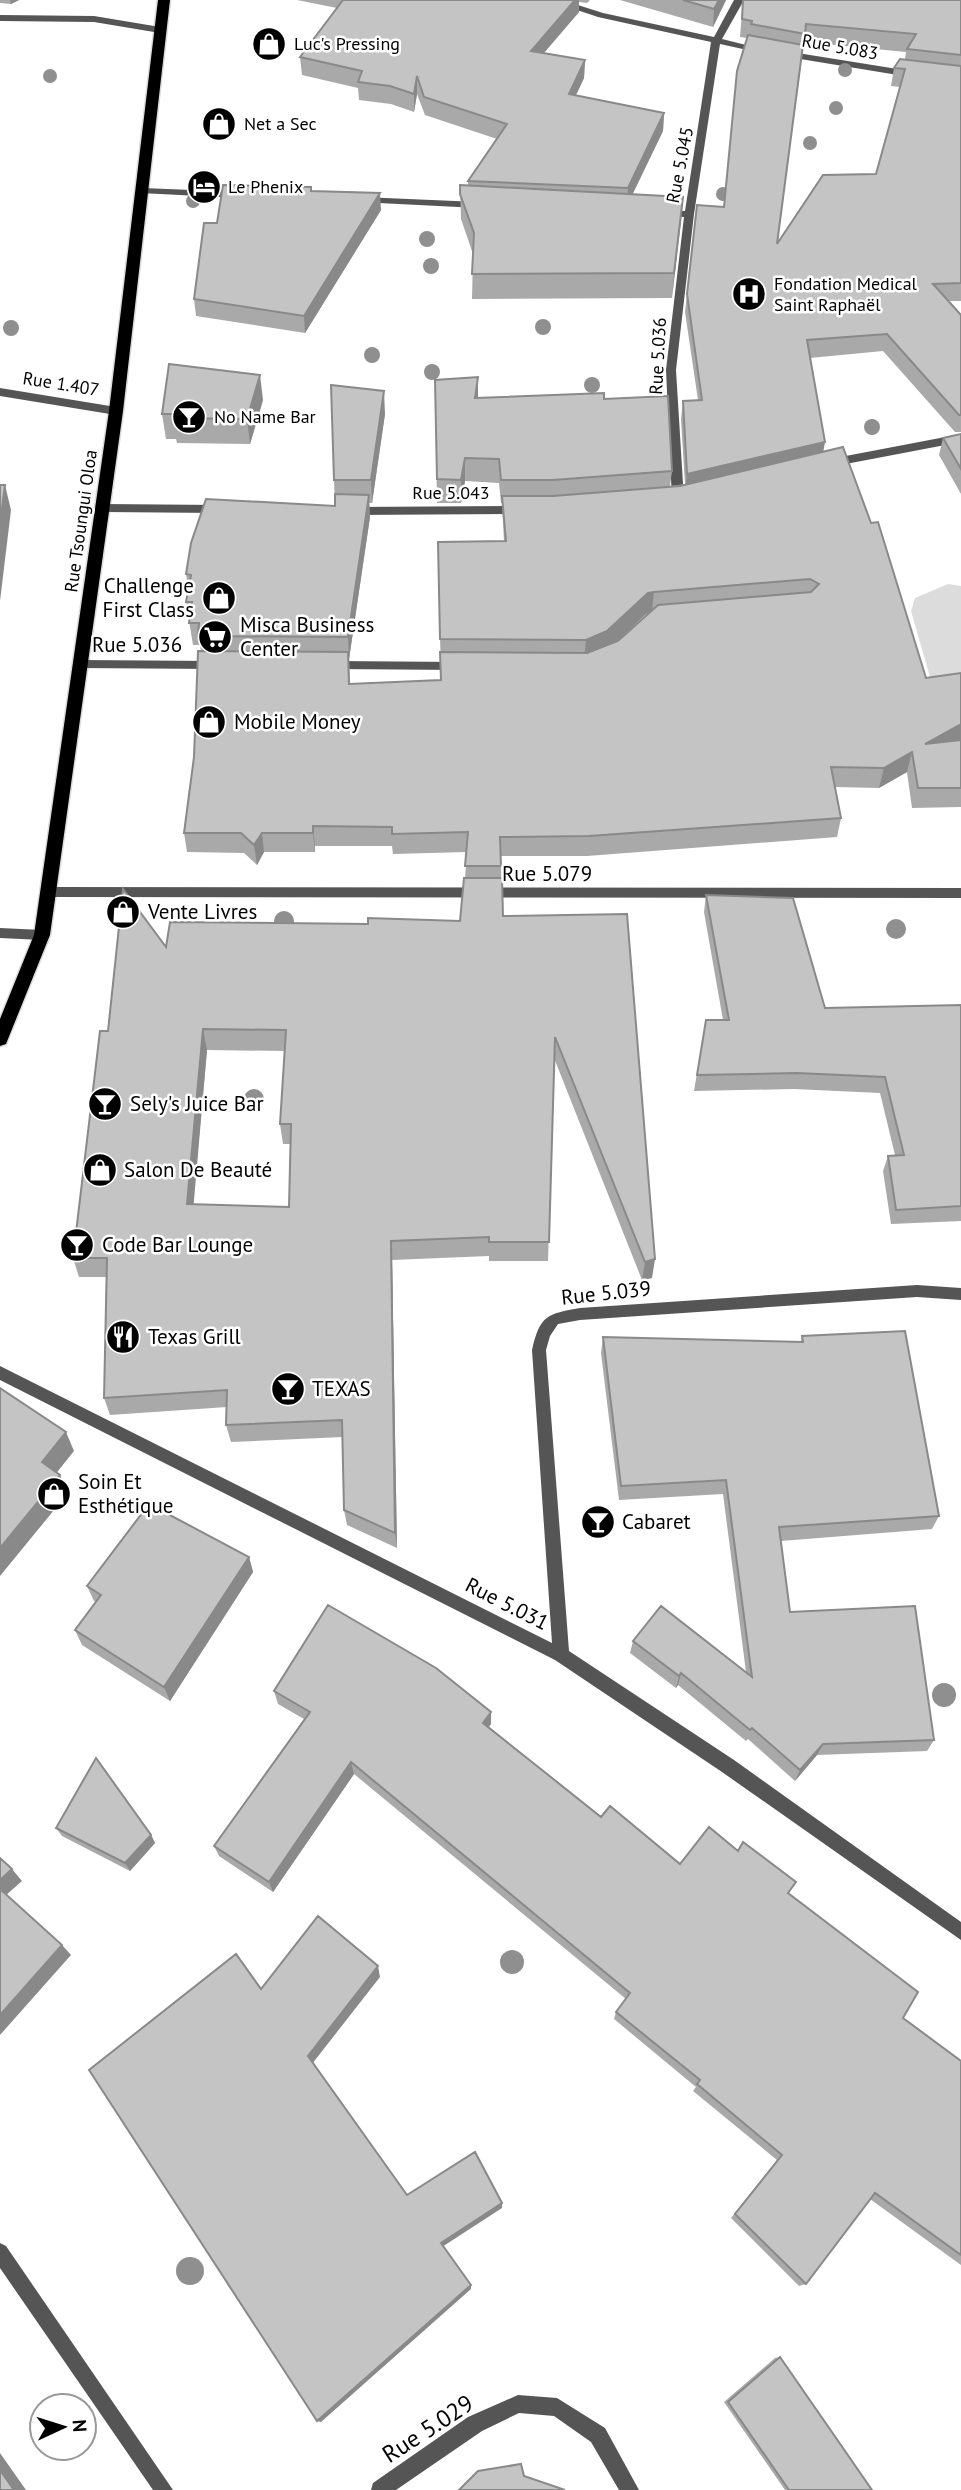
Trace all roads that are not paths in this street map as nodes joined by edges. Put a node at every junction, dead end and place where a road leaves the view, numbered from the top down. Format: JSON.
{"nodes":[{"id":1,"x":163,"y":0,"type":"edge"},
{"id":2,"x":552,"y":0,"type":"edge"},
{"id":3,"x":739,"y":0,"type":"edge"},
{"id":4,"x":0,"y":18,"type":"edge"},
{"id":5,"x":160,"y":30,"type":"junction"},
{"id":6,"x":716,"y":42,"type":"junction"},
{"id":7,"x":922,"y":75,"type":"edge"},
{"id":8,"x":144,"y":191,"type":"junction"},
{"id":9,"x":253,"y":196,"type":"edge"},
{"id":10,"x":348,"y":200,"type":"edge"},
{"id":11,"x":484,"y":205,"type":"edge"},
{"id":12,"x":648,"y":212,"type":"edge"},
{"id":13,"x":689,"y":214,"type":"junction"},
{"id":14,"x":0,"y":392,"type":"edge"},
{"id":15,"x":116,"y":411,"type":"junction"},
{"id":16,"x":961,"y":438,"type":"edge"},
{"id":17,"x":813,"y":467,"type":"edge"},
{"id":18,"x":691,"y":498,"type":"edge"},
{"id":19,"x":678,"y":500,"type":"junction"},
{"id":20,"x":666,"y":501,"type":"edge"},
{"id":21,"x":102,"y":508,"type":"junction"},
{"id":22,"x":226,"y":509,"type":"edge"},
{"id":23,"x":337,"y":510,"type":"edge"},
{"id":24,"x":539,"y":510,"type":"edge"},
{"id":25,"x":79,"y":664,"type":"junction"},
{"id":26,"x":230,"y":665,"type":"edge"},
{"id":27,"x":326,"y":665,"type":"edge"},
{"id":28,"x":477,"y":666,"type":"edge"},
{"id":29,"x":48,"y":892,"type":"junction"},
{"id":30,"x":961,"y":893,"type":"edge"},
{"id":31,"x":0,"y":933,"type":"edge"},
{"id":32,"x":42,"y":935,"type":"junction"},
{"id":33,"x":0,"y":1039,"type":"edge"},
{"id":34,"x":961,"y":1294,"type":"edge"},
{"id":35,"x":0,"y":1373,"type":"edge"},
{"id":36,"x":561,"y":1655,"type":"junction"},
{"id":37,"x":961,"y":1932,"type":"edge"},
{"id":38,"x":0,"y":2252,"type":"edge"},
{"id":39,"x":164,"y":2490,"type":"edge"},
{"id":40,"x":380,"y":2490,"type":"edge"},
{"id":41,"x":629,"y":2490,"type":"edge"}],
"edges":[{"from":1,"to":5,"type":"main road","name":"Rue Tsoungui Oloa"},
{"from":2,"to":6,"type":"street","name":"Rue 5.083"},
{"from":3,"to":6,"type":"street","name":"Rue 5.045"},
{"from":4,"to":5,"type":"street"},
{"from":5,"to":8,"type":"main road","name":"Rue Tsoungui Oloa"},
{"from":6,"to":7,"type":"street","name":"Rue 5.083"},
{"from":6,"to":13,"type":"street","name":"Rue 5.045"},
{"from":8,"to":9,"type":"street"},
{"from":8,"to":15,"type":"main road","name":"Rue Tsoungui Oloa"},
{"from":10,"to":11,"type":"street"},
{"from":12,"to":13,"type":"street","name":"Rue 5.045"},
{"from":13,"to":19,"type":"street","name":"Rue 5.036"},
{"from":14,"to":15,"type":"street","name":"Rue 1.407"},
{"from":15,"to":21,"type":"main road","name":"Rue Tsoungui Oloa"},
{"from":16,"to":17,"type":"street"},
{"from":18,"to":19,"type":"street"},
{"from":19,"to":20,"type":"street"},
{"from":21,"to":22,"type":"street"},
{"from":21,"to":25,"type":"main road","name":"Rue Tsoungui Oloa"},
{"from":23,"to":24,"type":"street","name":"Rue 5.043"},
{"from":25,"to":26,"type":"street","name":"Rue 5.036"},
{"from":25,"to":29,"type":"main road","name":"Rue Tsoungui Oloa"},
{"from":27,"to":28,"type":"street"},
{"from":29,"to":30,"type":"street","name":"Rue 5.079"},
{"from":29,"to":32,"type":"main road","name":"Rue Tsoungui Oloa"},
{"from":31,"to":32,"type":"street"},
{"from":32,"to":33,"type":"main road","name":"Rue Tsoungui Oloa"},
{"from":34,"to":36,"type":"street","name":"Rue 5.039"},
{"from":35,"to":36,"type":"street","name":"Rue 5.031"},
{"from":36,"to":37,"type":"street","name":"Rue 5.031"},
{"from":38,"to":39,"type":"street"},
{"from":40,"to":41,"type":"street","name":"Rue 5.029"}]}
